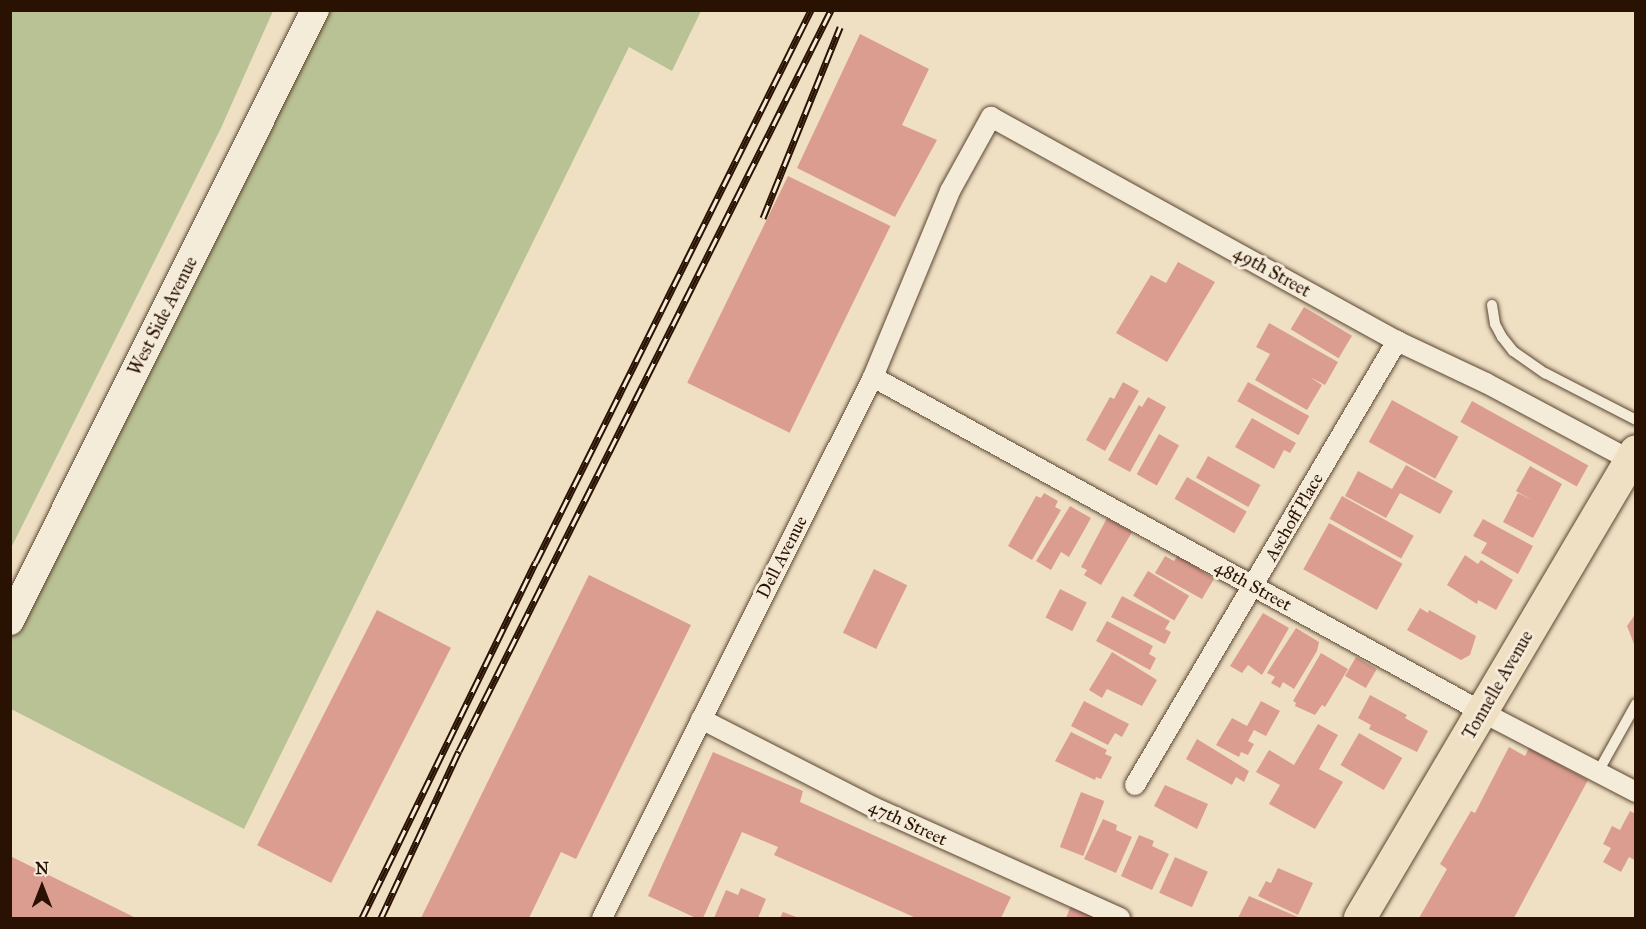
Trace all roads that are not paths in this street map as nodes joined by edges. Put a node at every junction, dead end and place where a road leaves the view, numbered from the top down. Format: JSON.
{"nodes":[{"id":1,"x":315,"y":10,"type":"edge"},
{"id":2,"x":950,"y":191,"type":"joint"},
{"id":3,"x":1492,"y":306,"type":"dead end"},
{"id":4,"x":1397,"y":341,"type":"junction"},
{"id":5,"x":873,"y":377,"type":"junction"},
{"id":6,"x":1635,"y":420,"type":"edge"},
{"id":7,"x":1634,"y":458,"type":"edge"},
{"id":8,"x":1253,"y":586,"type":"junction"},
{"id":9,"x":10,"y":621,"type":"edge"},
{"id":10,"x":1635,"y":704,"type":"edge"},
{"id":11,"x":1482,"y":712,"type":"junction"},
{"id":12,"x":700,"y":719,"type":"junction"},
{"id":13,"x":1598,"y":772,"type":"junction"},
{"id":14,"x":1134,"y":785,"type":"dead end"},
{"id":15,"x":1635,"y":792,"type":"edge"},
{"id":16,"x":602,"y":918,"type":"edge"},
{"id":17,"x":1120,"y":918,"type":"edge"},
{"id":18,"x":1360,"y":918,"type":"edge"}],
"edges":[{"from":1,"to":9,"type":"street","name":"West Side Avenue"},
{"from":2,"to":4,"type":"street","name":"49th Street"},
{"from":2,"to":5,"type":"street","name":"Dell Avenue"},
{"from":3,"to":6,"type":"lane"},
{"from":4,"to":7,"type":"street","name":"49th Street"},
{"from":4,"to":8,"type":"street","name":"Aschoff Place"},
{"from":5,"to":8,"type":"street","name":"48th Street"},
{"from":5,"to":12,"type":"street","name":"Dell Avenue"},
{"from":7,"to":11,"type":"main road","name":"Tonnelle Avenue"},
{"from":8,"to":11,"type":"street","name":"48th Street"},
{"from":8,"to":14,"type":"street","name":"Aschoff Place"},
{"from":10,"to":13,"type":"lane"},
{"from":11,"to":13,"type":"street","name":"48th Street"},
{"from":11,"to":18,"type":"main road","name":"Tonnelle Avenue"},
{"from":12,"to":16,"type":"street","name":"Dell Avenue"},
{"from":12,"to":17,"type":"street","name":"47th Street"},
{"from":13,"to":15,"type":"street","name":"48th Street"}]}
